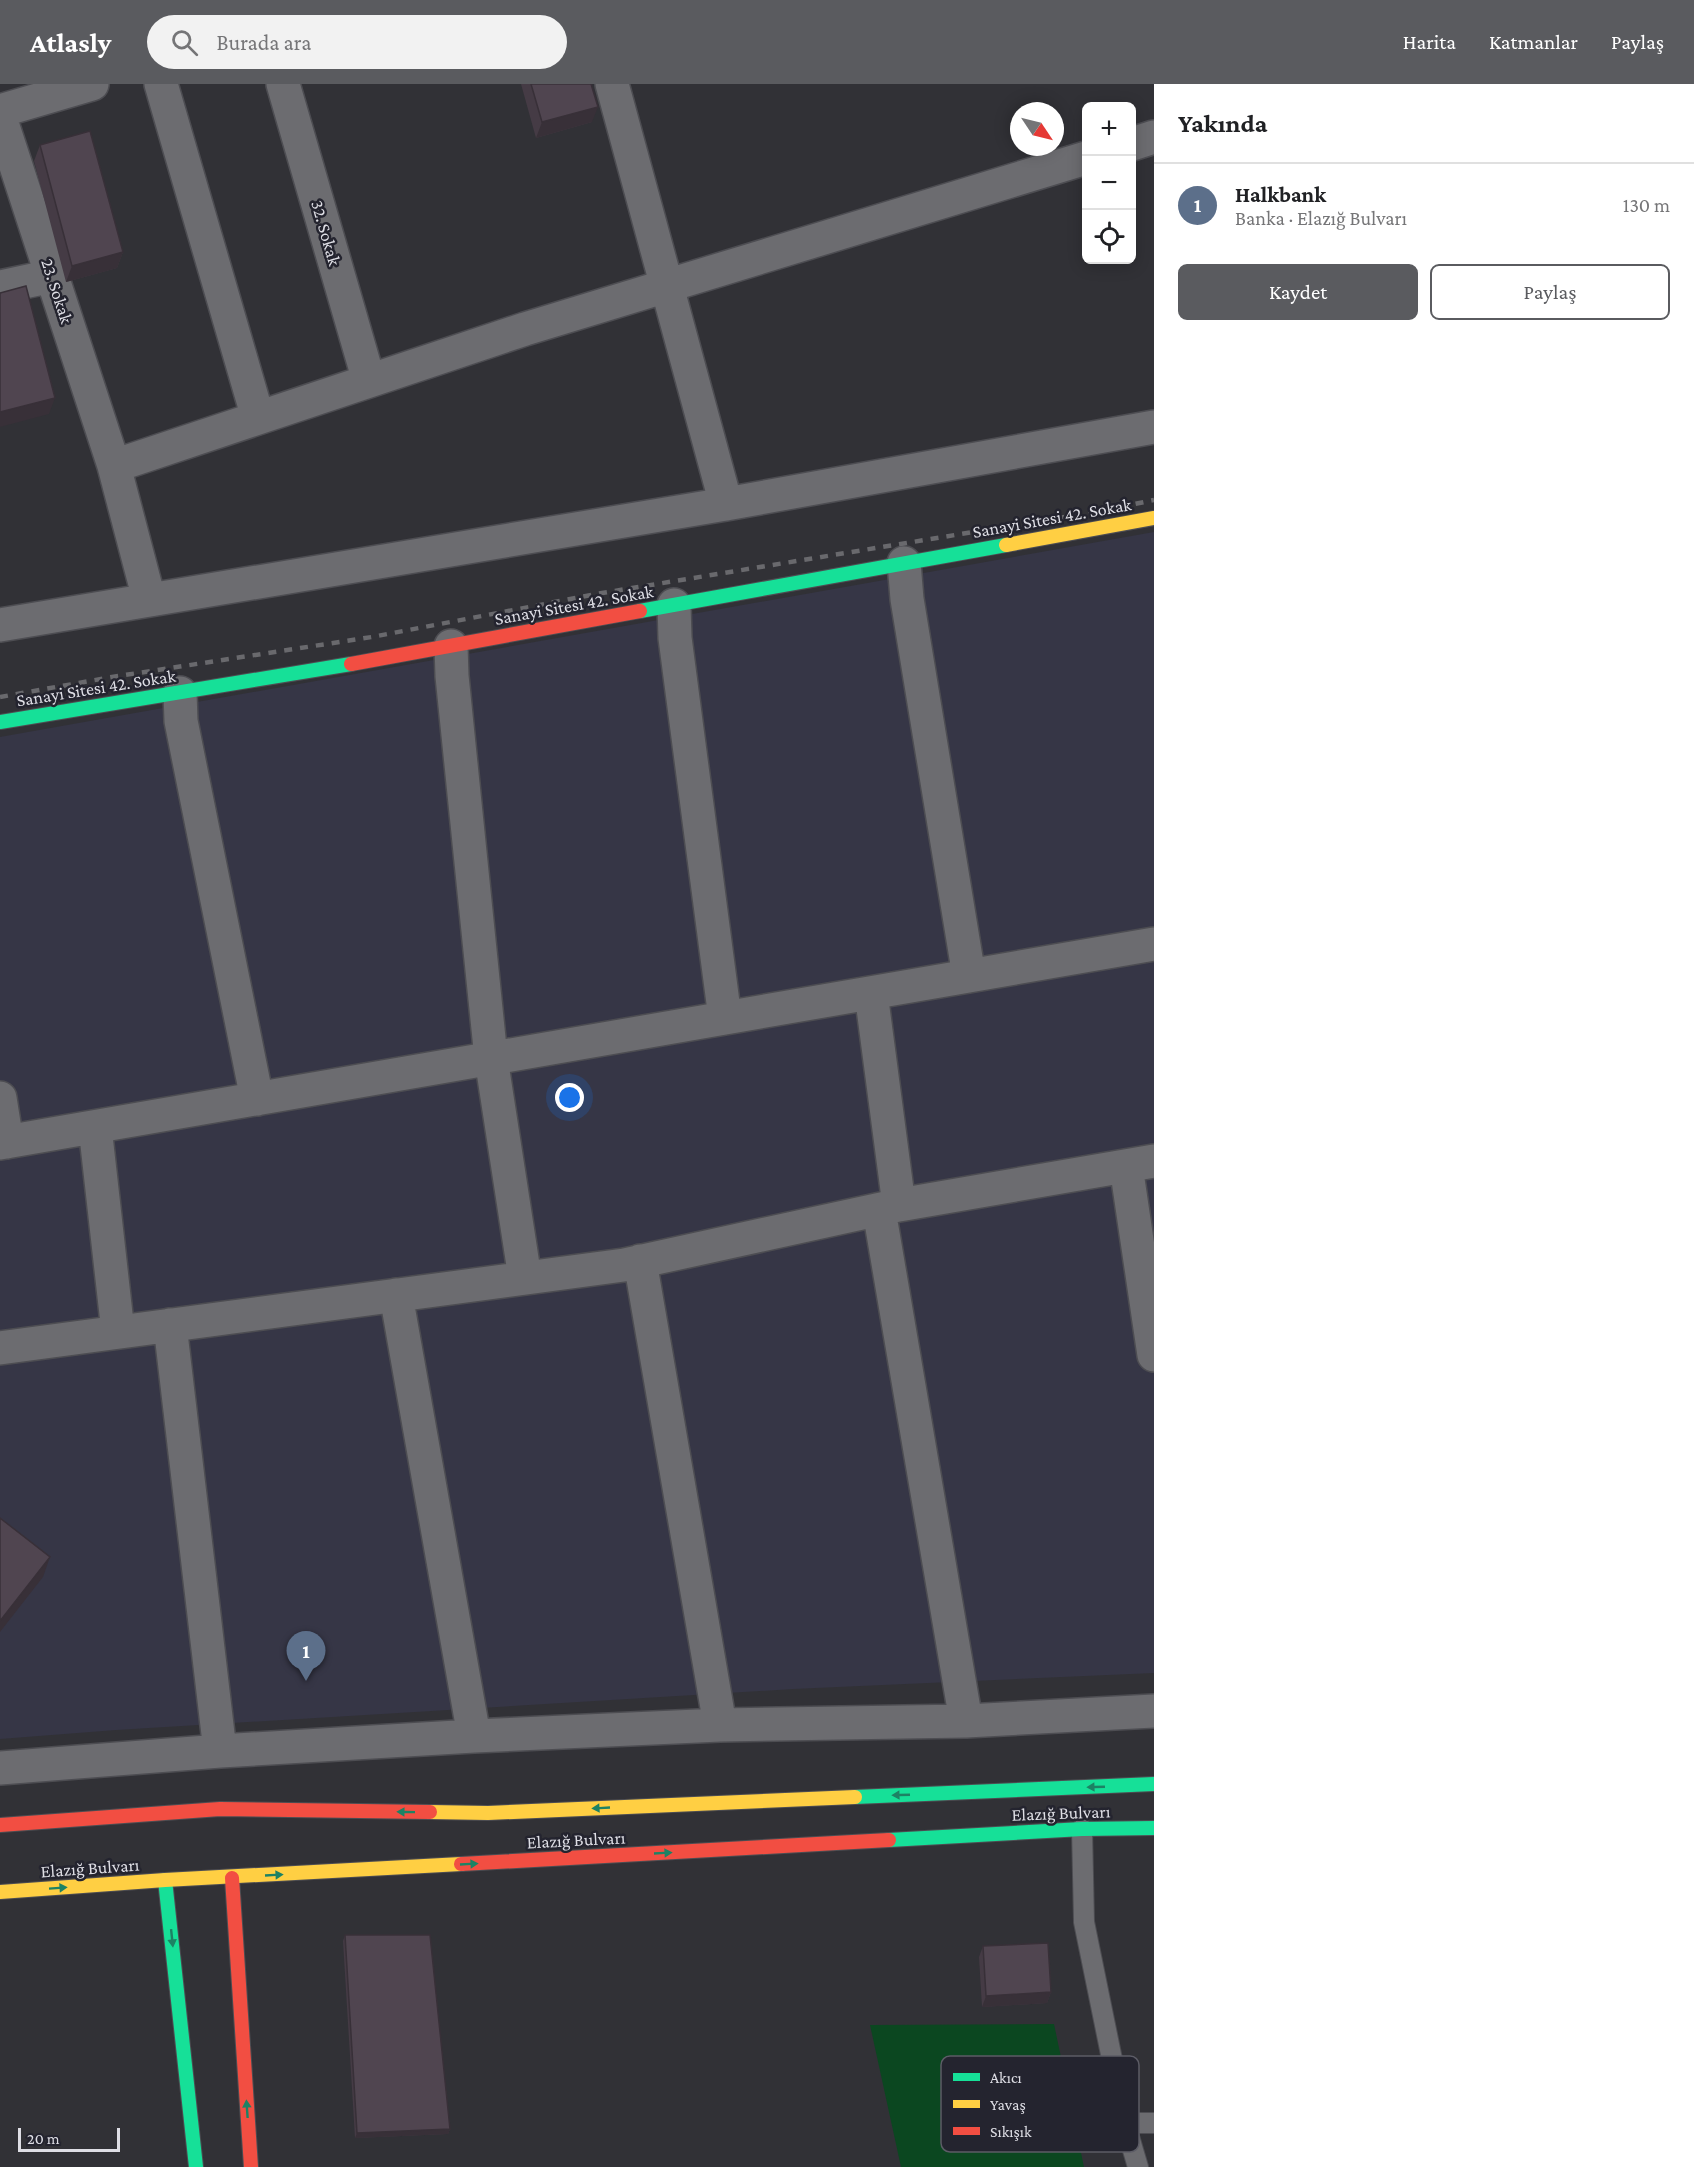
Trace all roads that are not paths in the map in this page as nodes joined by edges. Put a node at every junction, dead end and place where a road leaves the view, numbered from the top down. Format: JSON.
{"nodes":[{"id":1,"x":92,"y":84,"type":"edge"},
{"id":2,"x":161,"y":84,"type":"edge"},
{"id":3,"x":283,"y":84,"type":"edge"},
{"id":4,"x":612,"y":84,"type":"edge"},
{"id":5,"x":0,"y":111,"type":"edge"},
{"id":6,"x":0,"y":117,"type":"edge"},
{"id":7,"x":1154,"y":137,"type":"edge"},
{"id":8,"x":1136,"y":142,"type":"edge"},
{"id":9,"x":1082,"y":159,"type":"edge"},
{"id":10,"x":52,"y":276,"type":"junction"},
{"id":11,"x":667,"y":286,"type":"junction"},
{"id":12,"x":0,"y":287,"type":"edge"},
{"id":13,"x":369,"y":381,"type":"junction"},
{"id":14,"x":258,"y":418,"type":"junction"},
{"id":15,"x":1154,"y":428,"type":"edge"},
{"id":16,"x":114,"y":466,"type":"junction"},
{"id":17,"x":726,"y":504,"type":"junction"},
{"id":18,"x":1154,"y":518,"type":"edge"},
{"id":19,"x":904,"y":563,"type":"junction"},
{"id":20,"x":149,"y":599,"type":"junction"},
{"id":21,"x":674,"y":605,"type":"junction"},
{"id":22,"x":0,"y":625,"type":"edge"},
{"id":23,"x":451,"y":646,"type":"junction"},
{"id":24,"x":180,"y":693,"type":"junction"},
{"id":25,"x":0,"y":722,"type":"edge"},
{"id":26,"x":1154,"y":944,"type":"edge"},
{"id":27,"x":969,"y":976,"type":"junction"},
{"id":28,"x":871,"y":993,"type":"junction"},
{"id":29,"x":725,"y":1018,"type":"junction"},
{"id":30,"x":491,"y":1058,"type":"junction"},
{"id":31,"x":0,"y":1098,"type":"edge"},
{"id":32,"x":257,"y":1099,"type":"junction"},
{"id":33,"x":95,"y":1127,"type":"junction"},
{"id":34,"x":4,"y":1143,"type":"edge"},
{"id":35,"x":1140,"y":1163,"type":"edge"},
{"id":36,"x":889,"y":1208,"type":"junction"},
{"id":37,"x":640,"y":1261,"type":"junction"},
{"id":38,"x":525,"y":1278,"type":"junction"},
{"id":39,"x":396,"y":1295,"type":"junction"},
{"id":40,"x":170,"y":1325,"type":"junction"},
{"id":41,"x":118,"y":1332,"type":"junction"},
{"id":42,"x":0,"y":1348,"type":"edge"},
{"id":43,"x":1154,"y":1354,"type":"edge"},
{"id":44,"x":1154,"y":1711,"type":"edge"},
{"id":45,"x":966,"y":1721,"type":"junction"},
{"id":46,"x":720,"y":1725,"type":"junction"},
{"id":47,"x":474,"y":1736,"type":"junction"},
{"id":48,"x":220,"y":1751,"type":"junction"},
{"id":49,"x":0,"y":1768,"type":"edge"},
{"id":50,"x":1154,"y":1784,"type":"edge"},
{"id":51,"x":0,"y":1825,"type":"edge"},
{"id":52,"x":1154,"y":1828,"type":"edge"},
{"id":53,"x":1082,"y":1829,"type":"junction"},
{"id":54,"x":232,"y":1878,"type":"junction"},
{"id":55,"x":165,"y":1880,"type":"junction"},
{"id":56,"x":0,"y":1892,"type":"edge"},
{"id":57,"x":1111,"y":2056,"type":"edge"},
{"id":58,"x":1134,"y":2152,"type":"edge"},
{"id":59,"x":196,"y":2167,"type":"edge"},
{"id":60,"x":251,"y":2167,"type":"edge"},
{"id":61,"x":1138,"y":2167,"type":"edge"}],
"edges":[{"from":1,"to":5,"type":"street"},
{"from":2,"to":14,"type":"street"},
{"from":3,"to":13,"type":"street","name":"32. Sokak"},
{"from":4,"to":11,"type":"street"},
{"from":6,"to":10,"type":"street","name":"23. Sokak"},
{"from":7,"to":8,"type":"street"},
{"from":9,"to":11,"type":"street"},
{"from":10,"to":12,"type":"street"},
{"from":10,"to":16,"type":"street","name":"23. Sokak"},
{"from":11,"to":13,"type":"street"},
{"from":11,"to":17,"type":"street"},
{"from":13,"to":14,"type":"street"},
{"from":14,"to":16,"type":"street"},
{"from":15,"to":17,"type":"street"},
{"from":16,"to":20,"type":"street","name":"23. Sokak"},
{"from":17,"to":20,"type":"street"},
{"from":18,"to":19,"type":"main road","name":"Sanayi Sitesi 42. Sokak"},
{"from":19,"to":21,"type":"main road","name":"Sanayi Sitesi 42. Sokak"},
{"from":19,"to":27,"type":"street"},
{"from":20,"to":22,"type":"street"},
{"from":21,"to":23,"type":"main road","name":"Sanayi Sitesi 42. Sokak"},
{"from":21,"to":29,"type":"street"},
{"from":23,"to":24,"type":"main road","name":"Sanayi Sitesi 42. Sokak"},
{"from":23,"to":30,"type":"street"},
{"from":24,"to":25,"type":"main road","name":"Sanayi Sitesi 42. Sokak"},
{"from":24,"to":32,"type":"street"},
{"from":26,"to":27,"type":"street"},
{"from":27,"to":28,"type":"street"},
{"from":28,"to":29,"type":"street"},
{"from":28,"to":36,"type":"street"},
{"from":29,"to":30,"type":"street"},
{"from":30,"to":32,"type":"street"},
{"from":30,"to":38,"type":"street"},
{"from":31,"to":34,"type":"street"},
{"from":32,"to":33,"type":"street"},
{"from":33,"to":34,"type":"street"},
{"from":33,"to":41,"type":"street"},
{"from":35,"to":36,"type":"street"},
{"from":35,"to":43,"type":"street"},
{"from":36,"to":37,"type":"street"},
{"from":36,"to":45,"type":"street"},
{"from":37,"to":38,"type":"street"},
{"from":37,"to":46,"type":"street"},
{"from":38,"to":39,"type":"street"},
{"from":39,"to":40,"type":"street"},
{"from":39,"to":47,"type":"street"},
{"from":40,"to":41,"type":"street"},
{"from":40,"to":48,"type":"street"},
{"from":41,"to":42,"type":"street"},
{"from":44,"to":45,"type":"street"},
{"from":45,"to":46,"type":"street"},
{"from":46,"to":47,"type":"street"},
{"from":47,"to":48,"type":"street"},
{"from":48,"to":49,"type":"street"},
{"from":50,"to":51,"type":"main road","name":"Elazığ Bulvarı","one_way":true},
{"from":52,"to":53,"type":"main road","name":"Elazığ Bulvarı"},
{"from":54,"to":53,"type":"main road","name":"Elazığ Bulvarı","one_way":true},
{"from":53,"to":57,"type":"lane"},
{"from":54,"to":55,"type":"main road","name":"Elazığ Bulvarı"},
{"from":60,"to":54,"type":"main road","one_way":true},
{"from":56,"to":55,"type":"main road","name":"Elazığ Bulvarı","one_way":true},
{"from":55,"to":59,"type":"main road","one_way":true},
{"from":58,"to":61,"type":"lane"}]}
